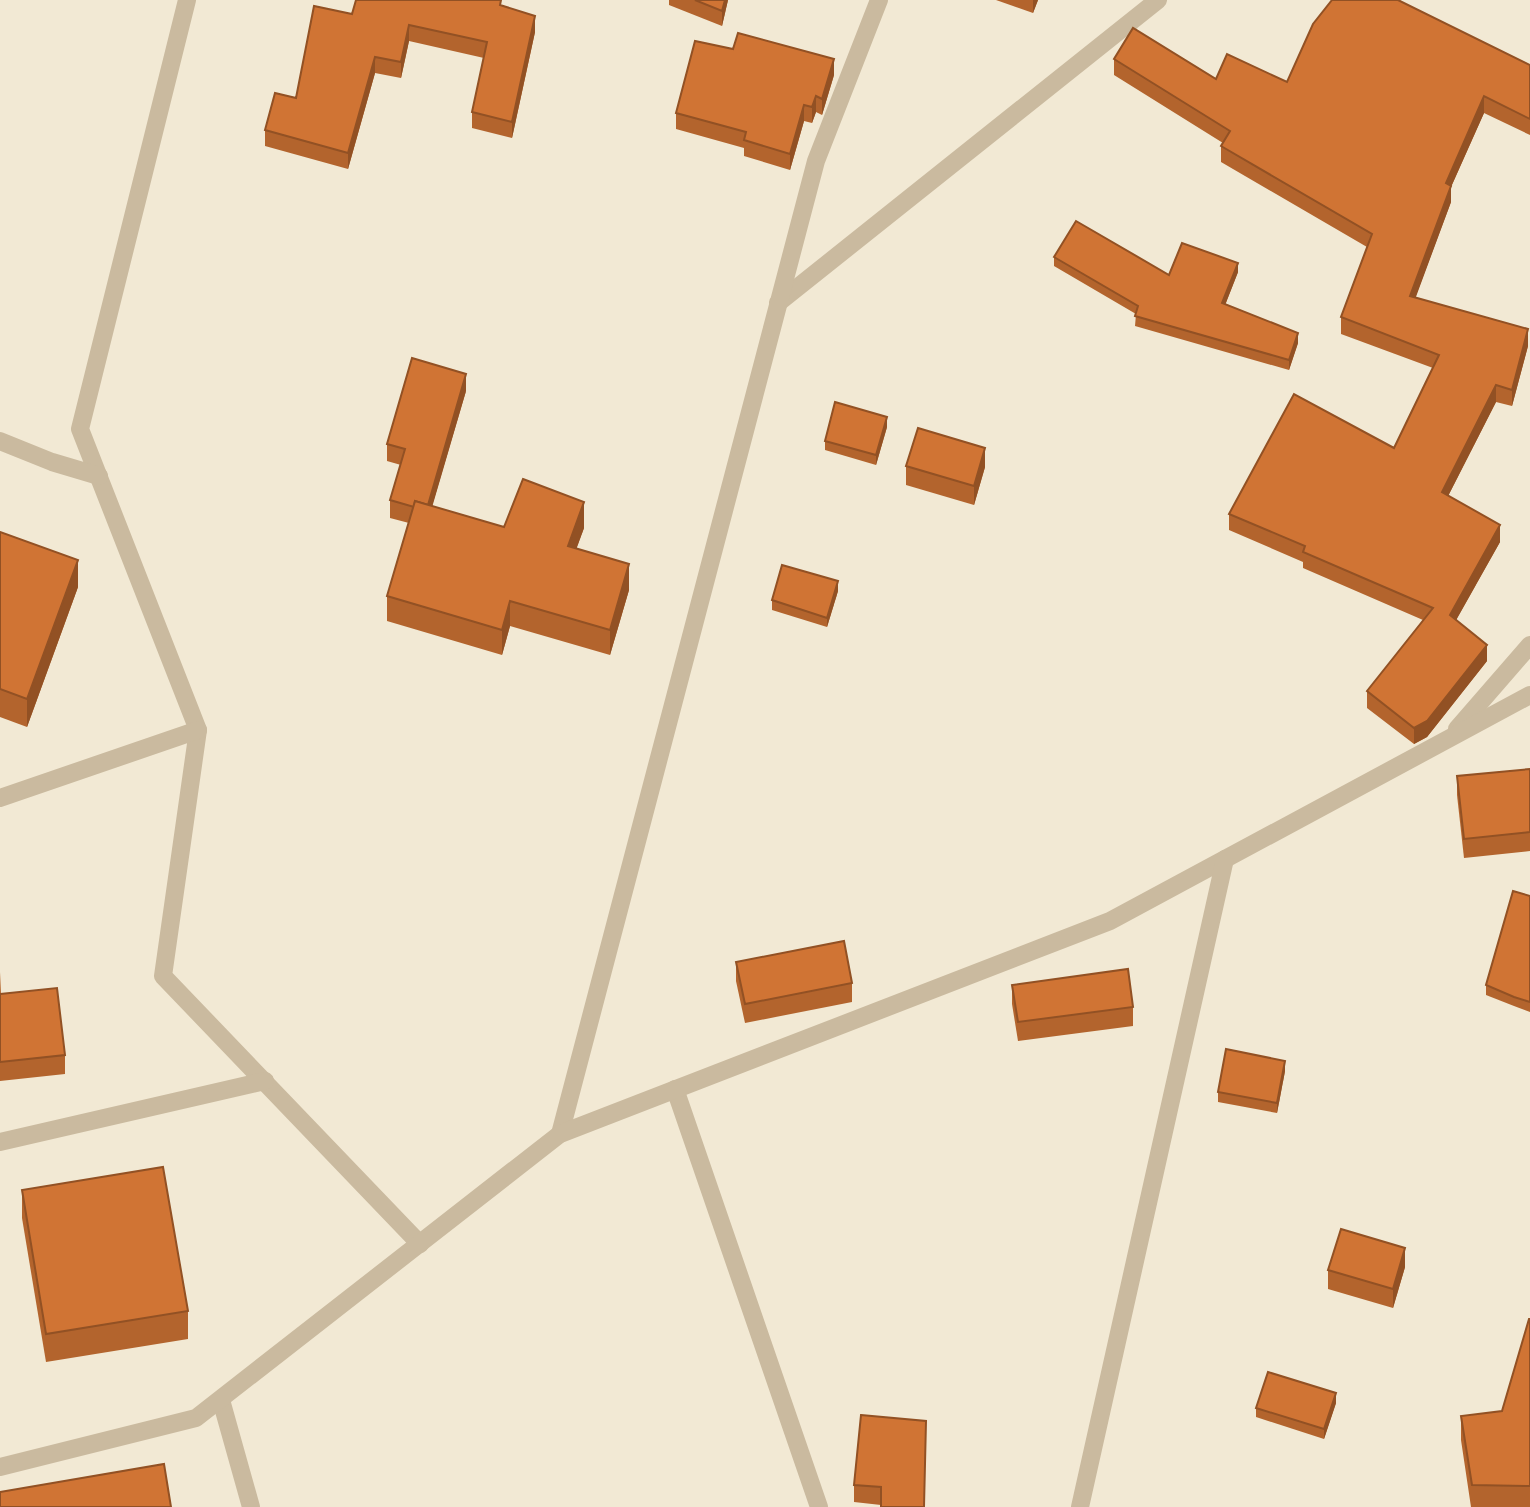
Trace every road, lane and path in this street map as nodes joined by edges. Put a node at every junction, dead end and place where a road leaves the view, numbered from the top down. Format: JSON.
{"nodes":[{"id":1,"x":187,"y":0,"type":"edge"},
{"id":2,"x":879,"y":0,"type":"edge"},
{"id":3,"x":1158,"y":0,"type":"edge"},
{"id":4,"x":778,"y":303,"type":"junction"},
{"id":5,"x":0,"y":441,"type":"edge"},
{"id":6,"x":99,"y":476,"type":"junction"},
{"id":7,"x":1530,"y":645,"type":"edge"},
{"id":8,"x":1530,"y":695,"type":"edge"},
{"id":9,"x":198,"y":730,"type":"junction"},
{"id":10,"x":1449,"y":738,"type":"junction"},
{"id":11,"x":0,"y":798,"type":"edge"},
{"id":12,"x":1226,"y":859,"type":"junction"},
{"id":13,"x":265,"y":1081,"type":"junction"},
{"id":14,"x":675,"y":1089,"type":"junction"},
{"id":15,"x":560,"y":1133,"type":"junction"},
{"id":16,"x":0,"y":1142,"type":"edge"},
{"id":17,"x":420,"y":1244,"type":"junction"},
{"id":18,"x":221,"y":1399,"type":"junction"},
{"id":19,"x":0,"y":1467,"type":"edge"},
{"id":20,"x":251,"y":1507,"type":"edge"},
{"id":21,"x":819,"y":1507,"type":"edge"},
{"id":22,"x":1080,"y":1507,"type":"edge"}],
"edges":[{"from":1,"to":6,"type":"street"},
{"from":2,"to":4,"type":"street"},
{"from":3,"to":4,"type":"street"},
{"from":4,"to":15,"type":"street"},
{"from":5,"to":6,"type":"street"},
{"from":6,"to":9,"type":"street"},
{"from":7,"to":10,"type":"street"},
{"from":8,"to":10,"type":"street"},
{"from":9,"to":11,"type":"street"},
{"from":9,"to":13,"type":"street"},
{"from":10,"to":12,"type":"street"},
{"from":12,"to":14,"type":"street"},
{"from":12,"to":22,"type":"street"},
{"from":13,"to":16,"type":"street"},
{"from":13,"to":17,"type":"street"},
{"from":14,"to":15,"type":"street"},
{"from":14,"to":21,"type":"street"},
{"from":15,"to":17,"type":"street"},
{"from":17,"to":18,"type":"street"},
{"from":18,"to":19,"type":"street"},
{"from":18,"to":20,"type":"street"}]}
